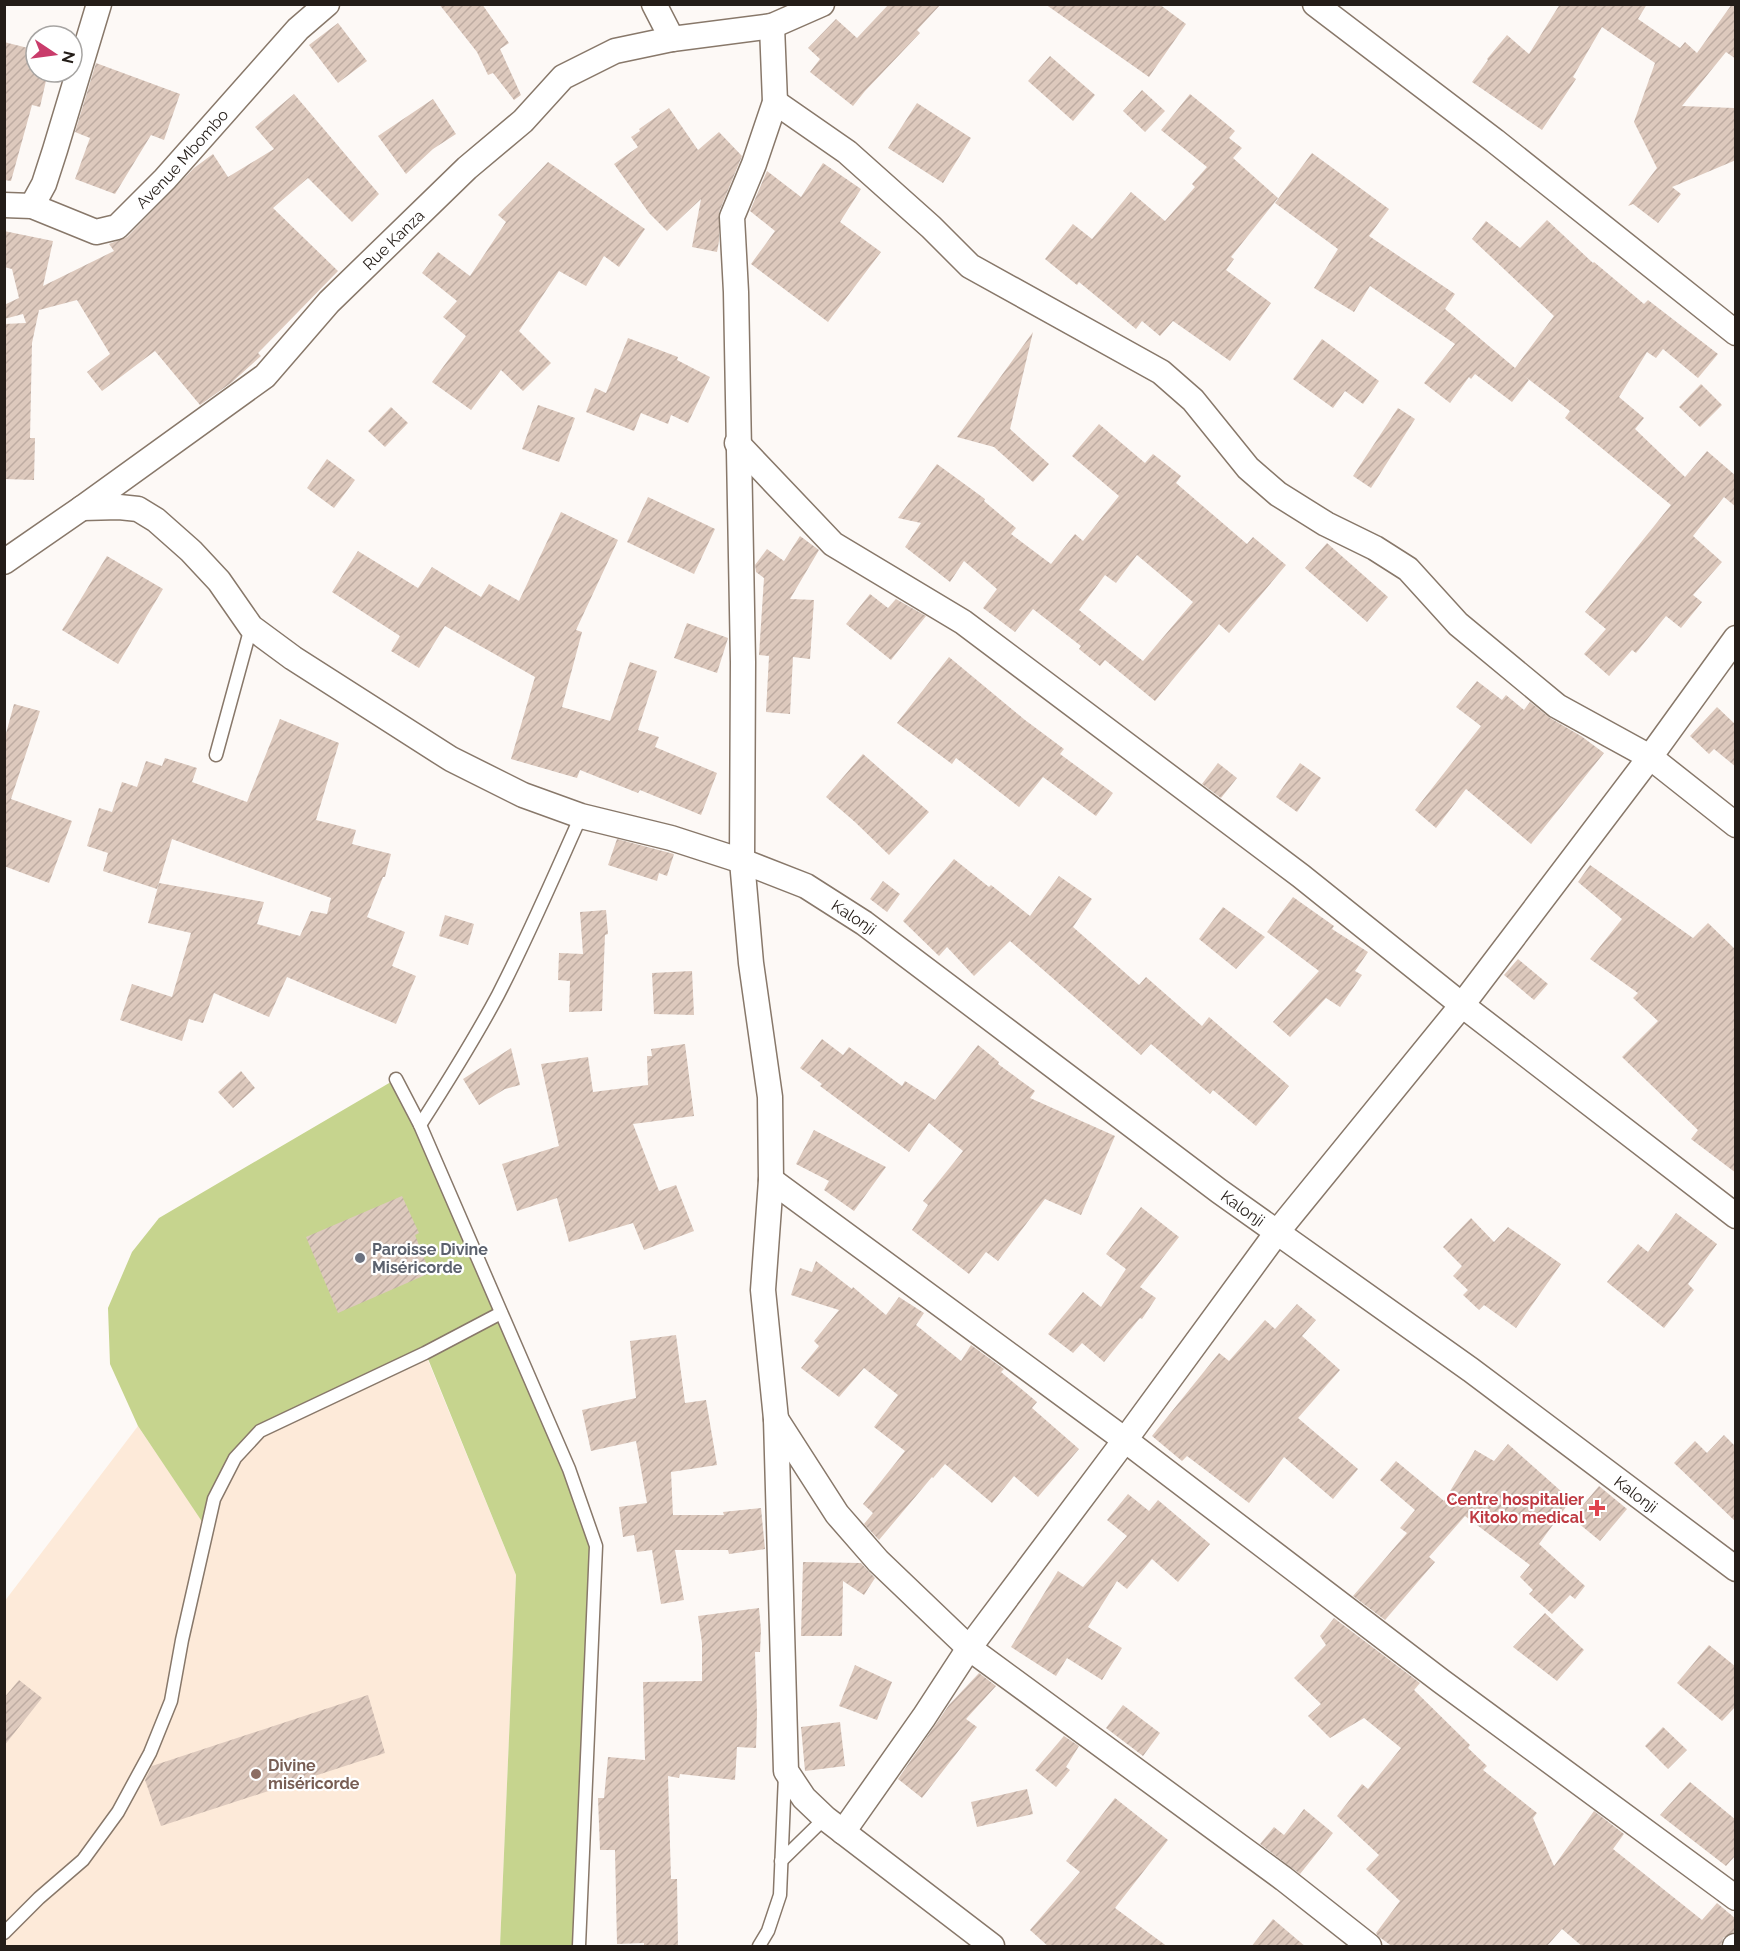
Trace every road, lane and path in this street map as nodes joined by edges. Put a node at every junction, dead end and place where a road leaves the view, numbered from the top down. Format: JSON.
{"nodes":[{"id":1,"x":99,"y":4,"type":"edge"},
{"id":2,"x":327,"y":4,"type":"edge"},
{"id":3,"x":654,"y":4,"type":"edge"},
{"id":4,"x":822,"y":4,"type":"edge"},
{"id":5,"x":1315,"y":4,"type":"edge"},
{"id":6,"x":772,"y":26,"type":"junction"},
{"id":7,"x":672,"y":39,"type":"junction"},
{"id":8,"x":775,"y":102,"type":"junction"},
{"id":9,"x":4,"y":205,"type":"edge"},
{"id":10,"x":32,"y":206,"type":"junction"},
{"id":11,"x":1736,"y":333,"type":"edge"},
{"id":12,"x":737,"y":443,"type":"junction"},
{"id":13,"x":82,"y":508,"type":"junction"},
{"id":14,"x":4,"y":562,"type":"edge"},
{"id":15,"x":251,"y":627,"type":"junction"},
{"id":16,"x":1736,"y":638,"type":"edge"},
{"id":17,"x":216,"y":755,"type":"dead end"},
{"id":18,"x":1650,"y":757,"type":"junction"},
{"id":19,"x":581,"y":816,"type":"junction"},
{"id":20,"x":1736,"y":825,"type":"edge"},
{"id":21,"x":742,"y":861,"type":"junction"},
{"id":22,"x":1462,"y":1005,"type":"junction"},
{"id":23,"x":396,"y":1078,"type":"dead end"},
{"id":24,"x":420,"y":1125,"type":"junction"},
{"id":25,"x":771,"y":1180,"type":"junction"},
{"id":26,"x":1736,"y":1216,"type":"edge"},
{"id":27,"x":1278,"y":1231,"type":"junction"},
{"id":28,"x":501,"y":1312,"type":"junction"},
{"id":29,"x":776,"y":1419,"type":"junction"},
{"id":30,"x":1125,"y":1440,"type":"junction"},
{"id":31,"x":1736,"y":1569,"type":"edge"},
{"id":32,"x":969,"y":1648,"type":"junction"},
{"id":33,"x":786,"y":1771,"type":"junction"},
{"id":34,"x":834,"y":1825,"type":"junction"},
{"id":35,"x":782,"y":1861,"type":"junction"},
{"id":36,"x":1736,"y":1898,"type":"edge"},
{"id":37,"x":4,"y":1933,"type":"edge"},
{"id":38,"x":579,"y":1947,"type":"edge"},
{"id":39,"x":759,"y":1947,"type":"edge"},
{"id":40,"x":992,"y":1947,"type":"edge"},
{"id":41,"x":1368,"y":1947,"type":"edge"}],
"edges":[{"from":1,"to":10,"type":"street"},
{"from":2,"to":10,"type":"street","name":"Avenue Mbombo"},
{"from":3,"to":7,"type":"street"},
{"from":4,"to":6,"type":"street","name":"Rue Kanza"},
{"from":5,"to":11,"type":"street"},
{"from":6,"to":7,"type":"street","name":"Rue Kanza"},
{"from":6,"to":8,"type":"street"},
{"from":7,"to":13,"type":"street","name":"Rue Kanza"},
{"from":8,"to":12,"type":"street"},
{"from":8,"to":18,"type":"street"},
{"from":9,"to":10,"type":"street","name":"Avenue Mbombo"},
{"from":12,"to":21,"type":"street"},
{"from":12,"to":22,"type":"street"},
{"from":13,"to":14,"type":"street","name":"Rue Kanza"},
{"from":13,"to":15,"type":"street","name":"Kalonji"},
{"from":15,"to":17,"type":"lane"},
{"from":15,"to":19,"type":"street","name":"Kalonji"},
{"from":16,"to":18,"type":"street"},
{"from":18,"to":20,"type":"street"},
{"from":18,"to":22,"type":"street"},
{"from":19,"to":21,"type":"street","name":"Kalonji"},
{"from":19,"to":24,"type":"lane"},
{"from":21,"to":25,"type":"street"},
{"from":21,"to":27,"type":"street","name":"Kalonji"},
{"from":22,"to":26,"type":"street"},
{"from":22,"to":27,"type":"street"},
{"from":23,"to":24,"type":"lane"},
{"from":24,"to":28,"type":"lane"},
{"from":25,"to":29,"type":"street"},
{"from":25,"to":30,"type":"street"},
{"from":27,"to":30,"type":"street"},
{"from":27,"to":31,"type":"street","name":"Kalonji"},
{"from":28,"to":37,"type":"lane"},
{"from":28,"to":38,"type":"lane"},
{"from":29,"to":32,"type":"street"},
{"from":29,"to":33,"type":"street"},
{"from":30,"to":32,"type":"street"},
{"from":30,"to":36,"type":"street"},
{"from":32,"to":34,"type":"street"},
{"from":32,"to":41,"type":"street"},
{"from":33,"to":34,"type":"street"},
{"from":33,"to":35,"type":"lane"},
{"from":34,"to":35,"type":"lane"},
{"from":34,"to":40,"type":"street"},
{"from":35,"to":39,"type":"lane"}]}
